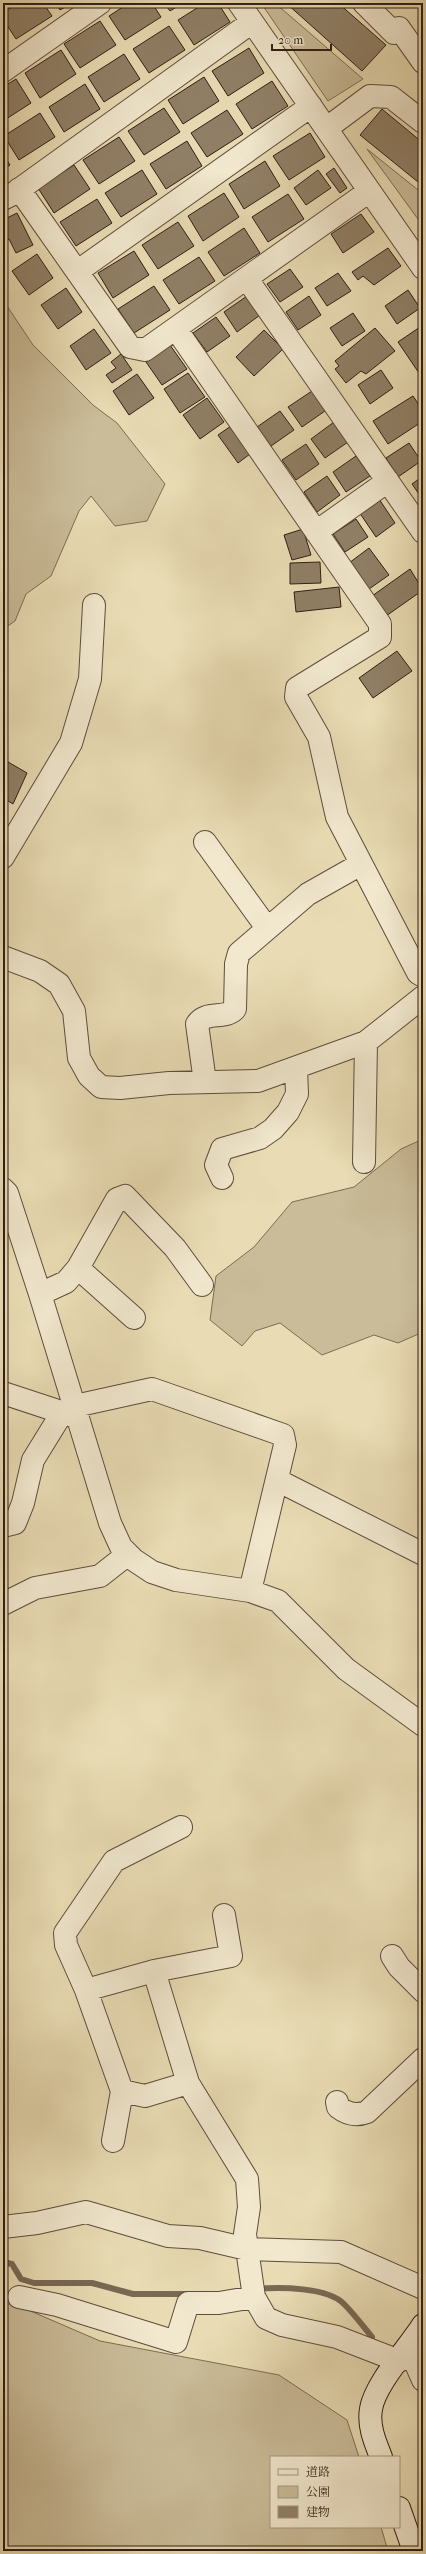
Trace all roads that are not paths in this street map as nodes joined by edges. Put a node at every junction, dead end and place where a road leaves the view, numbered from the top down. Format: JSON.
{"nodes":[{"id":1,"x":100,"y":3,"type":"edge"},
{"id":2,"x":239,"y":3,"type":"edge"},
{"id":3,"x":364,"y":3,"type":"edge"},
{"id":4,"x":252,"y":22,"type":"junction"},
{"id":5,"x":423,"y":62,"type":"edge"},
{"id":6,"x":3,"y":71,"type":"edge"},
{"id":7,"x":311,"y":106,"type":"junction"},
{"id":8,"x":423,"y":122,"type":"edge"},
{"id":9,"x":327,"y":128,"type":"junction"},
{"id":10,"x":368,"y":192,"type":"junction"},
{"id":11,"x":11,"y":194,"type":"edge"},
{"id":12,"x":423,"y":268,"type":"edge"},
{"id":13,"x":78,"y":271,"type":"junction"},
{"id":14,"x":247,"y":279,"type":"junction"},
{"id":15,"x":176,"y":329,"type":"junction"},
{"id":16,"x":388,"y":481,"type":"junction"},
{"id":17,"x":316,"y":532,"type":"junction"},
{"id":18,"x":423,"y":532,"type":"edge"},
{"id":19,"x":94,"y":605,"type":"dead end"},
{"id":20,"x":205,"y":842,"type":"dead end"},
{"id":21,"x":3,"y":857,"type":"edge"},
{"id":22,"x":361,"y":864,"type":"junction"},
{"id":23,"x":267,"y":928,"type":"junction"},
{"id":24,"x":3,"y":957,"type":"edge"},
{"id":25,"x":423,"y":976,"type":"edge"},
{"id":26,"x":423,"y":997,"type":"edge"},
{"id":27,"x":366,"y":1042,"type":"junction"},
{"id":28,"x":296,"y":1068,"type":"junction"},
{"id":29,"x":205,"y":1082,"type":"junction"},
{"id":30,"x":297,"y":1094,"type":"junction"},
{"id":31,"x":266,"y":1149,"type":"dead end"},
{"id":32,"x":364,"y":1162,"type":"dead end"},
{"id":33,"x":222,"y":1178,"type":"dead end"},
{"id":34,"x":3,"y":1189,"type":"edge"},
{"id":35,"x":78,"y":1268,"type":"junction"},
{"id":36,"x":202,"y":1285,"type":"dead end"},
{"id":37,"x":40,"y":1294,"type":"junction"},
{"id":38,"x":134,"y":1318,"type":"dead end"},
{"id":39,"x":3,"y":1393,"type":"edge"},
{"id":40,"x":72,"y":1412,"type":"junction"},
{"id":41,"x":277,"y":1480,"type":"junction"},
{"id":42,"x":3,"y":1526,"type":"edge"},
{"id":43,"x":128,"y":1554,"type":"junction"},
{"id":44,"x":423,"y":1554,"type":"edge"},
{"id":45,"x":250,"y":1591,"type":"junction"},
{"id":46,"x":3,"y":1604,"type":"edge"},
{"id":47,"x":423,"y":1725,"type":"edge"},
{"id":48,"x":181,"y":1827,"type":"dead end"},
{"id":49,"x":224,"y":1915,"type":"dead end"},
{"id":50,"x":392,"y":1956,"type":"dead end"},
{"id":51,"x":154,"y":1971,"type":"junction"},
{"id":52,"x":86,"y":1990,"type":"junction"},
{"id":53,"x":423,"y":1991,"type":"edge"},
{"id":54,"x":423,"y":2058,"type":"edge"},
{"id":55,"x":188,"y":2082,"type":"junction"},
{"id":56,"x":122,"y":2091,"type":"junction"},
{"id":57,"x":337,"y":2102,"type":"dead end"},
{"id":58,"x":113,"y":2141,"type":"dead end"},
{"id":59,"x":3,"y":2227,"type":"edge"},
{"id":60,"x":247,"y":2249,"type":"junction"},
{"id":61,"x":423,"y":2288,"type":"edge"},
{"id":62,"x":19,"y":2297,"type":"dead end"},
{"id":63,"x":254,"y":2297,"type":"junction"},
{"id":64,"x":423,"y":2325,"type":"edge"},
{"id":65,"x":404,"y":2354,"type":"junction"},
{"id":66,"x":423,"y":2380,"type":"edge"},
{"id":67,"x":381,"y":2456,"type":"edge"},
{"id":68,"x":400,"y":2511,"type":"edge"},
{"id":69,"x":414,"y":2551,"type":"edge"}],
"edges":[{"from":1,"to":6,"type":"street"},
{"from":2,"to":4,"type":"street"},
{"from":3,"to":5,"type":"street"},
{"from":4,"to":7,"type":"street"},
{"from":4,"to":11,"type":"street"},
{"from":7,"to":9,"type":"street"},
{"from":7,"to":13,"type":"street"},
{"from":8,"to":9,"type":"street"},
{"from":9,"to":10,"type":"street"},
{"from":10,"to":12,"type":"street"},
{"from":10,"to":14,"type":"street"},
{"from":11,"to":13,"type":"street"},
{"from":13,"to":15,"type":"street"},
{"from":14,"to":15,"type":"street"},
{"from":14,"to":16,"type":"street"},
{"from":15,"to":17,"type":"street"},
{"from":16,"to":17,"type":"street"},
{"from":16,"to":18,"type":"street"},
{"from":17,"to":22,"type":"street"},
{"from":19,"to":21,"type":"street"},
{"from":20,"to":23,"type":"street"},
{"from":22,"to":23,"type":"street"},
{"from":22,"to":25,"type":"street"},
{"from":23,"to":29,"type":"street"},
{"from":24,"to":29,"type":"street"},
{"from":26,"to":27,"type":"street"},
{"from":27,"to":28,"type":"street"},
{"from":27,"to":32,"type":"street"},
{"from":28,"to":29,"type":"street"},
{"from":28,"to":30,"type":"street"},
{"from":30,"to":31,"type":"street"},
{"from":30,"to":33,"type":"street"},
{"from":34,"to":37,"type":"street"},
{"from":35,"to":36,"type":"street"},
{"from":35,"to":37,"type":"street"},
{"from":35,"to":38,"type":"street"},
{"from":37,"to":40,"type":"street"},
{"from":39,"to":40,"type":"street"},
{"from":40,"to":41,"type":"street"},
{"from":40,"to":42,"type":"street"},
{"from":40,"to":43,"type":"street"},
{"from":41,"to":44,"type":"street"},
{"from":41,"to":45,"type":"street"},
{"from":43,"to":45,"type":"street"},
{"from":43,"to":46,"type":"street"},
{"from":45,"to":47,"type":"street"},
{"from":48,"to":52,"type":"street"},
{"from":49,"to":51,"type":"street"},
{"from":50,"to":53,"type":"street"},
{"from":51,"to":52,"type":"street"},
{"from":51,"to":55,"type":"street"},
{"from":52,"to":56,"type":"street"},
{"from":54,"to":57,"type":"street"},
{"from":55,"to":56,"type":"street"},
{"from":55,"to":60,"type":"street"},
{"from":56,"to":58,"type":"street"},
{"from":59,"to":60,"type":"street"},
{"from":60,"to":61,"type":"street"},
{"from":60,"to":63,"type":"street"},
{"from":62,"to":63,"type":"street"},
{"from":63,"to":65,"type":"street"},
{"from":64,"to":65,"type":"street"},
{"from":65,"to":66,"type":"street"},
{"from":65,"to":67,"type":"street"},
{"from":68,"to":69,"type":"street"}]}
